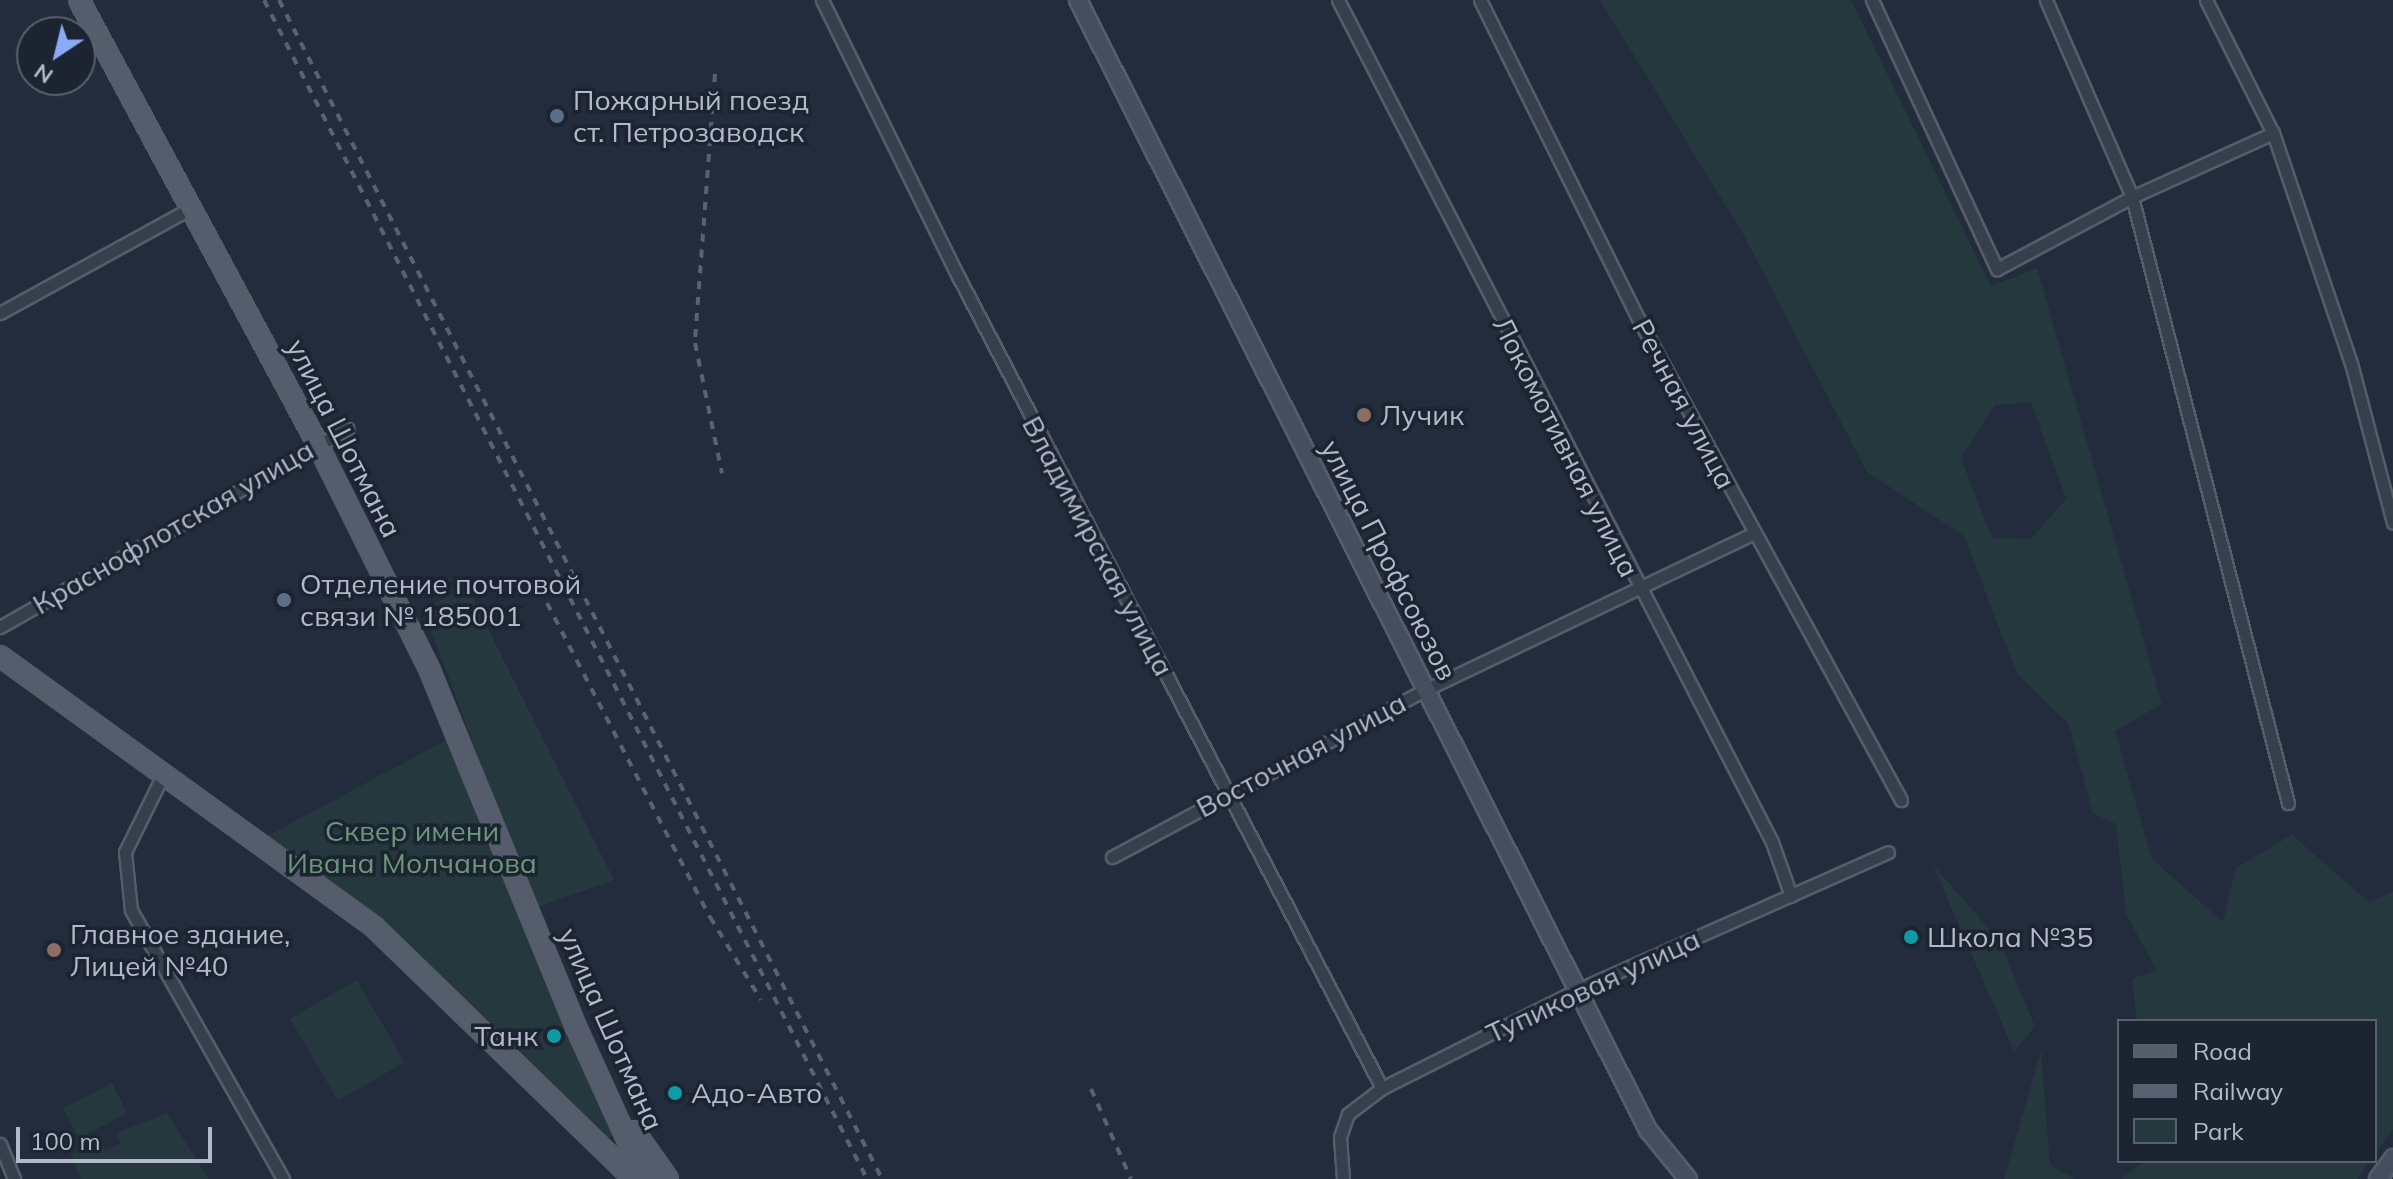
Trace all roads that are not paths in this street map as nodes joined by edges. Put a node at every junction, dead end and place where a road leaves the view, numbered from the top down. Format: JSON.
{"nodes":[{"id":1,"x":79,"y":0,"type":"edge"},
{"id":2,"x":822,"y":0,"type":"edge"},
{"id":3,"x":1078,"y":0,"type":"edge"},
{"id":4,"x":1338,"y":0,"type":"edge"},
{"id":5,"x":1480,"y":0,"type":"edge"},
{"id":6,"x":1872,"y":0,"type":"edge"},
{"id":7,"x":2046,"y":0,"type":"edge"},
{"id":8,"x":2206,"y":0,"type":"edge"},
{"id":9,"x":2273,"y":133,"type":"junction"},
{"id":10,"x":2132,"y":197,"type":"junction"},
{"id":11,"x":193,"y":207,"type":"junction"},
{"id":12,"x":0,"y":313,"type":"edge"},
{"id":13,"x":347,"y":429,"type":"dead end"},
{"id":14,"x":317,"y":443,"type":"junction"},
{"id":15,"x":2393,"y":523,"type":"edge"},
{"id":16,"x":1754,"y":533,"type":"junction"},
{"id":17,"x":1640,"y":590,"type":"junction"},
{"id":18,"x":0,"y":627,"type":"edge"},
{"id":19,"x":0,"y":656,"type":"edge"},
{"id":20,"x":1425,"y":690,"type":"junction"},
{"id":21,"x":164,"y":773,"type":"junction"},
{"id":22,"x":1225,"y":793,"type":"junction"},
{"id":23,"x":1901,"y":800,"type":"dead end"},
{"id":24,"x":2288,"y":803,"type":"dead end"},
{"id":25,"x":1888,"y":852,"type":"dead end"},
{"id":26,"x":1112,"y":857,"type":"dead end"},
{"id":27,"x":1791,"y":896,"type":"junction"},
{"id":28,"x":1577,"y":990,"type":"junction"},
{"id":29,"x":1382,"y":1088,"type":"junction"},
{"id":30,"x":618,"y":1110,"type":"junction"},
{"id":31,"x":625,"y":1129,"type":"junction"},
{"id":32,"x":584,"y":1136,"type":"junction"},
{"id":33,"x":0,"y":1144,"type":"edge"},
{"id":34,"x":600,"y":1150,"type":"junction"},
{"id":35,"x":2392,"y":1160,"type":"edge"},
{"id":36,"x":14,"y":1179,"type":"edge"},
{"id":37,"x":283,"y":1179,"type":"edge"},
{"id":38,"x":618,"y":1179,"type":"edge"},
{"id":39,"x":634,"y":1179,"type":"edge"},
{"id":40,"x":645,"y":1179,"type":"edge"},
{"id":41,"x":668,"y":1179,"type":"edge"},
{"id":42,"x":1343,"y":1179,"type":"edge"},
{"id":43,"x":1688,"y":1179,"type":"edge"},
{"id":44,"x":2378,"y":1179,"type":"edge"}],
"edges":[{"from":1,"to":11,"type":"main road","name":"улица Шотмана"},
{"from":2,"to":22,"type":"street","name":"Владимирская улица"},
{"from":3,"to":20,"type":"main road","name":"улица Профсоюзов"},
{"from":4,"to":17,"type":"street","name":"Локомотивная улица"},
{"from":5,"to":16,"type":"street","name":"Речная улица"},
{"from":6,"to":10,"type":"street"},
{"from":7,"to":10,"type":"street"},
{"from":8,"to":9,"type":"street"},
{"from":9,"to":10,"type":"street"},
{"from":9,"to":15,"type":"street"},
{"from":10,"to":24,"type":"street"},
{"from":11,"to":12,"type":"street"},
{"from":11,"to":14,"type":"main road","name":"улица Шотмана"},
{"from":13,"to":14,"type":"street","name":"Краснофлотская улица"},
{"from":14,"to":18,"type":"street","name":"Краснофлотская улица"},
{"from":14,"to":30,"type":"main road","name":"улица Шотмана"},
{"from":16,"to":17,"type":"street","name":"Восточная улица"},
{"from":16,"to":23,"type":"street","name":"Речная улица"},
{"from":17,"to":20,"type":"street","name":"Восточная улица"},
{"from":17,"to":27,"type":"street","name":"Локомотивная улица"},
{"from":19,"to":21,"type":"main road"},
{"from":20,"to":22,"type":"street","name":"Восточная улица"},
{"from":20,"to":28,"type":"main road","name":"улица Профсоюзов"},
{"from":21,"to":32,"type":"main road"},
{"from":21,"to":37,"type":"street"},
{"from":22,"to":26,"type":"street","name":"Восточная улица"},
{"from":22,"to":29,"type":"street","name":"Владимирская улица"},
{"from":25,"to":27,"type":"street","name":"Тупиковая улица"},
{"from":27,"to":28,"type":"street","name":"Тупиковая улица"},
{"from":28,"to":29,"type":"street","name":"Тупиковая улица"},
{"from":28,"to":43,"type":"main road","name":"улица Профсоюзов"},
{"from":29,"to":42,"type":"street","name":"Тупиковая улица"},
{"from":30,"to":31,"type":"main road","name":"улица Шотмана"},
{"from":30,"to":41,"type":"main road"},
{"from":31,"to":34,"type":"main road"},
{"from":31,"to":40,"type":"main road","name":"улица Шотмана"},
{"from":32,"to":34,"type":"main road"},
{"from":32,"to":38,"type":"main road"},
{"from":33,"to":36,"type":"street"},
{"from":34,"to":39,"type":"main road"},
{"from":35,"to":44,"type":"main road"}]}
